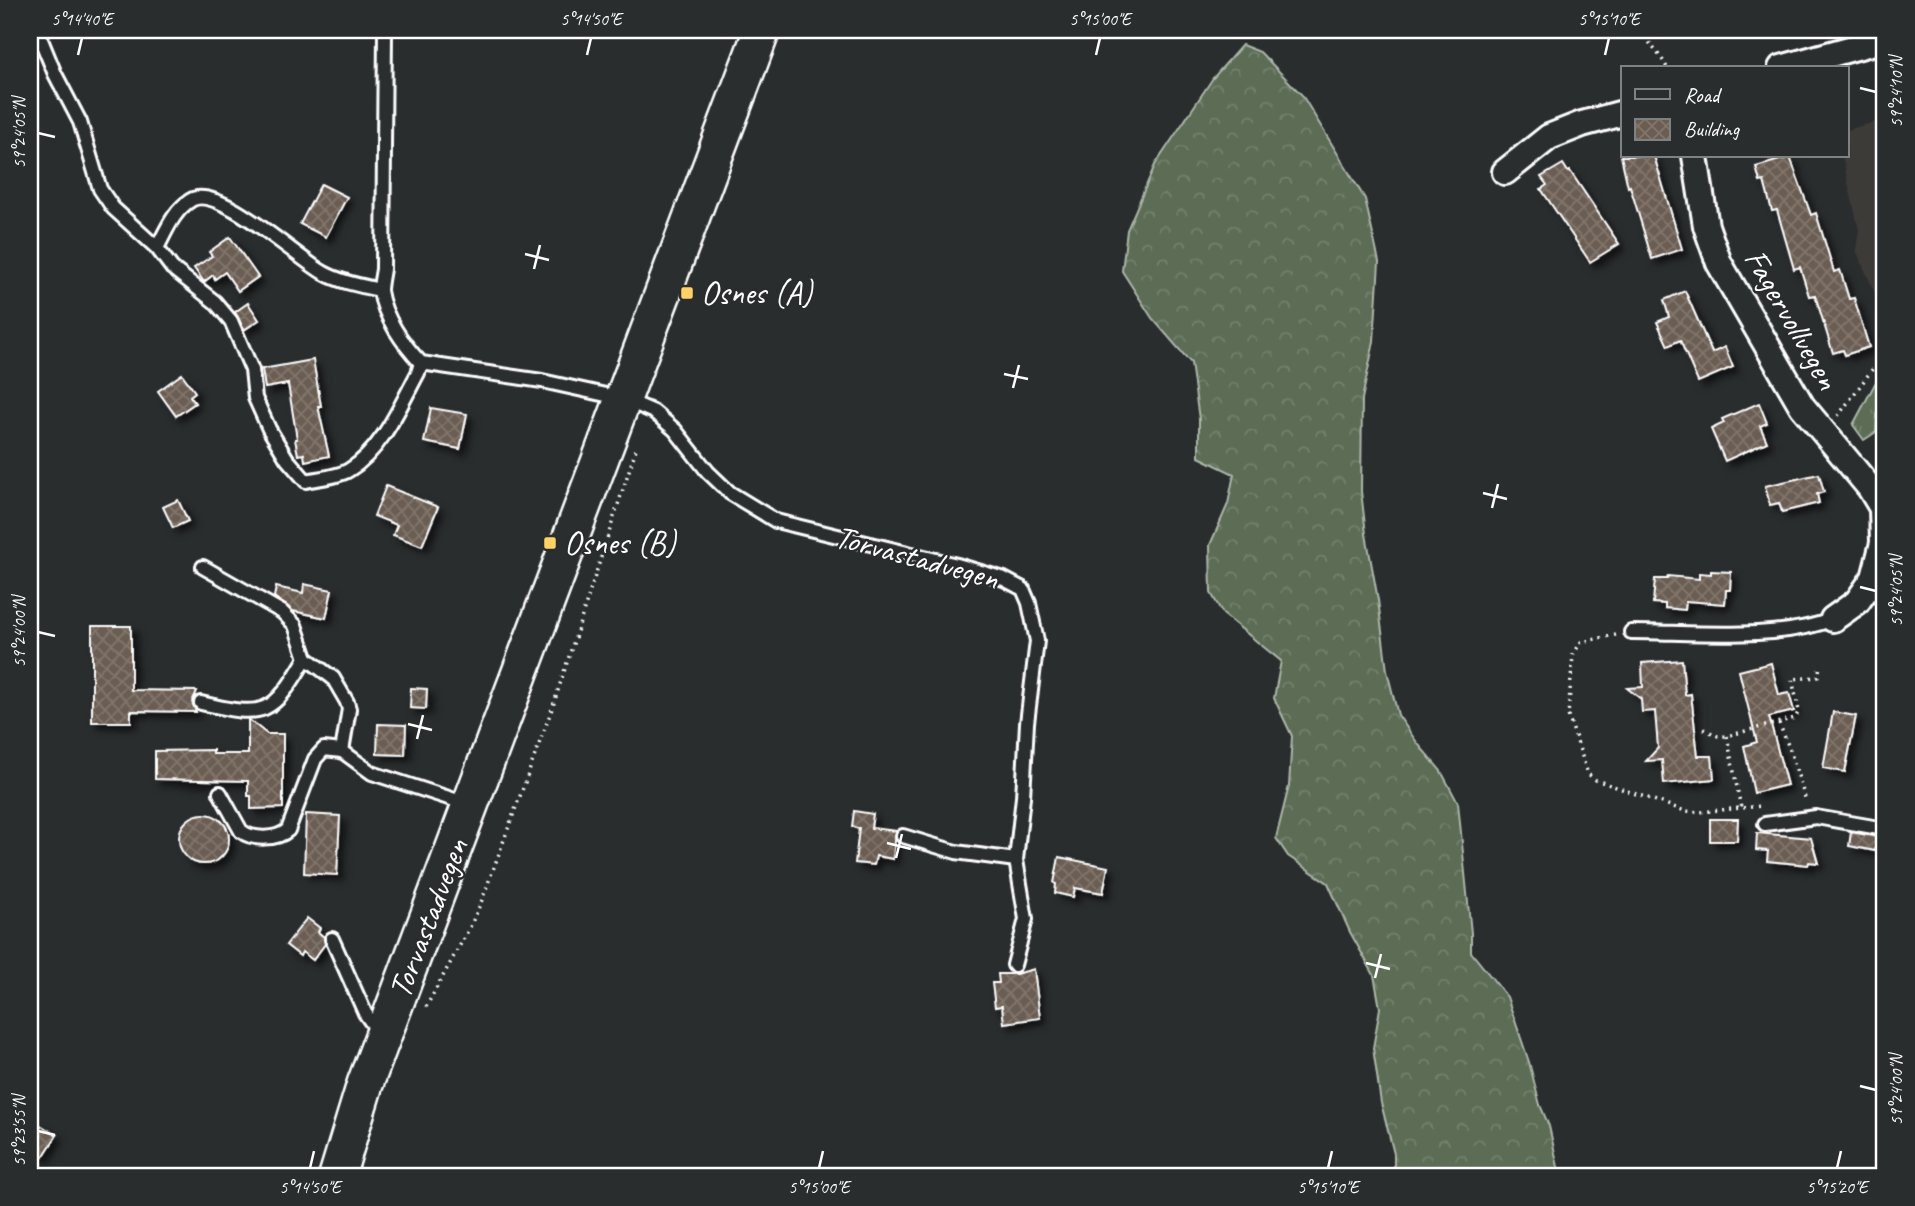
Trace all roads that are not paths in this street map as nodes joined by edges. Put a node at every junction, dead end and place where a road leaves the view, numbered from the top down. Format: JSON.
{"nodes":[{"id":1,"x":37,"y":30,"type":"edge"},
{"id":2,"x":385,"y":30,"type":"edge"},
{"id":3,"x":762,"y":30,"type":"edge"},
{"id":4,"x":1885,"y":39,"type":"edge"},
{"id":5,"x":1789,"y":66,"type":"edge"},
{"id":6,"x":1621,"y":114,"type":"edge"},
{"id":7,"x":1695,"y":158,"type":"edge"},
{"id":8,"x":1504,"y":172,"type":"dead end"},
{"id":9,"x":157,"y":248,"type":"junction"},
{"id":10,"x":380,"y":290,"type":"junction"},
{"id":11,"x":421,"y":363,"type":"junction"},
{"id":12,"x":624,"y":399,"type":"junction"},
{"id":13,"x":1880,"y":495,"type":"edge"},
{"id":14,"x":203,"y":568,"type":"dead end"},
{"id":15,"x":1833,"y":619,"type":"joint"},
{"id":16,"x":1631,"y":632,"type":"road end"},
{"id":17,"x":306,"y":658,"type":"junction"},
{"id":18,"x":201,"y":703,"type":"dead end"},
{"id":19,"x":342,"y":751,"type":"junction"},
{"id":20,"x":220,"y":793,"type":"dead end"},
{"id":21,"x":471,"y":805,"type":"junction"},
{"id":22,"x":1765,"y":824,"type":"dead end"},
{"id":23,"x":1885,"y":829,"type":"edge"},
{"id":24,"x":903,"y":836,"type":"dead end"},
{"id":25,"x":1016,"y":860,"type":"junction"},
{"id":26,"x":332,"y":939,"type":"dead end"},
{"id":27,"x":1014,"y":965,"type":"dead end"},
{"id":28,"x":385,"y":1030,"type":"junction"},
{"id":29,"x":337,"y":1176,"type":"edge"}],
"edges":[{"from":1,"to":9,"type":"lane"},
{"from":2,"to":10,"type":"lane"},
{"from":3,"to":12,"type":"main road","name":"Torvastadvegen"},
{"from":4,"to":5,"type":"street"},
{"from":6,"to":8,"type":"street"},
{"from":7,"to":13,"type":"street","name":"Fagervollvegen"},
{"from":9,"to":10,"type":"lane"},
{"from":9,"to":11,"type":"lane"},
{"from":10,"to":11,"type":"lane"},
{"from":11,"to":12,"type":"lane","name":"Torvastadvegen"},
{"from":12,"to":21,"type":"main road","name":"Torvastadvegen"},
{"from":12,"to":25,"type":"lane","name":"Torvastadvegen"},
{"from":13,"to":15,"type":"street","name":"Fagervollvegen"},
{"from":14,"to":17,"type":"lane"},
{"from":15,"to":16,"type":"lane","name":"Fagervollvegen"},
{"from":17,"to":18,"type":"lane"},
{"from":17,"to":19,"type":"lane"},
{"from":19,"to":20,"type":"lane"},
{"from":19,"to":21,"type":"lane","name":"Torvastadvegen"},
{"from":21,"to":28,"type":"main road","name":"Torvastadvegen"},
{"from":22,"to":23,"type":"lane"},
{"from":24,"to":25,"type":"lane"},
{"from":25,"to":27,"type":"lane","name":"Torvastadvegen"},
{"from":26,"to":28,"type":"lane","name":"Torvastadvegen"},
{"from":28,"to":29,"type":"main road","name":"Torvastadvegen"}]}
